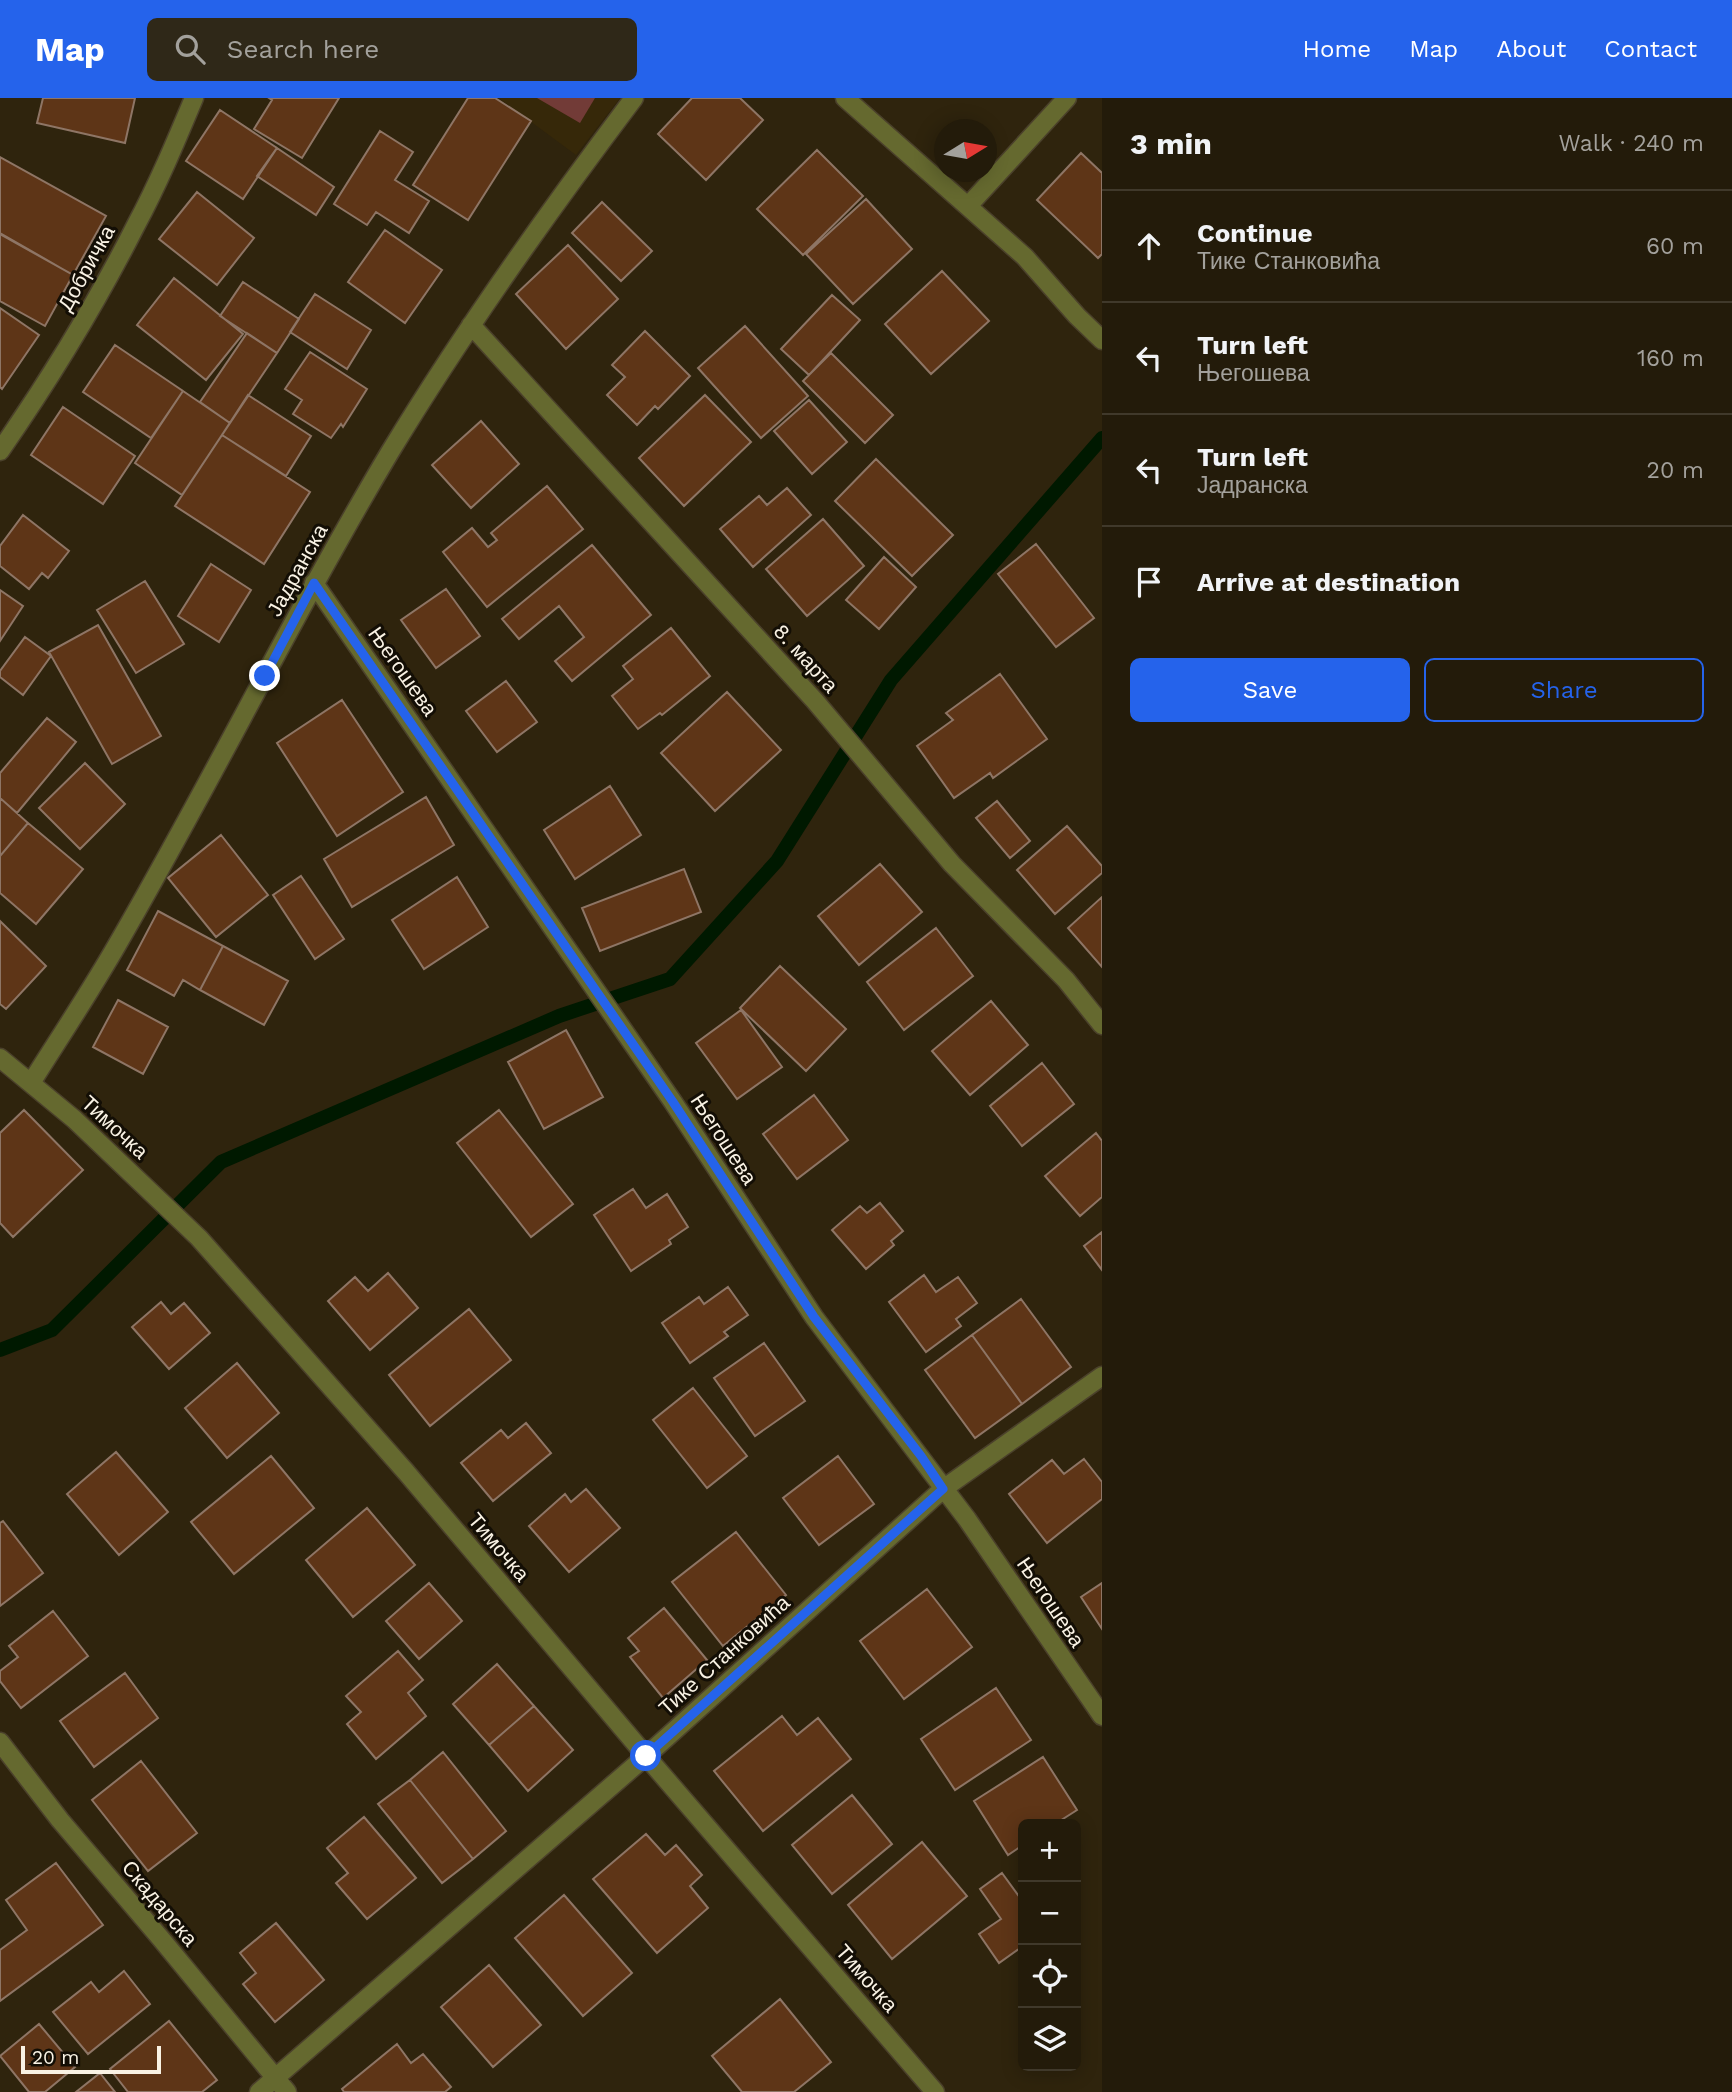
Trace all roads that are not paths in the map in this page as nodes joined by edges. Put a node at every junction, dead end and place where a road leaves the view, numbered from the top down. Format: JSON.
{"nodes":[{"id":1,"x":194,"y":98,"type":"edge"},
{"id":2,"x":634,"y":98,"type":"edge"},
{"id":3,"x":845,"y":98,"type":"edge"},
{"id":4,"x":1067,"y":98,"type":"edge"},
{"id":5,"x":968,"y":206,"type":"junction"},
{"id":6,"x":471,"y":325,"type":"junction"},
{"id":7,"x":1102,"y":340,"type":"edge"},
{"id":8,"x":0,"y":451,"type":"edge"},
{"id":9,"x":314,"y":583,"type":"junction"},
{"id":10,"x":1102,"y":1025,"type":"edge"},
{"id":11,"x":0,"y":1058,"type":"edge"},
{"id":12,"x":31,"y":1083,"type":"junction"},
{"id":13,"x":1102,"y":1376,"type":"edge"},
{"id":14,"x":943,"y":1489,"type":"junction"},
{"id":15,"x":1102,"y":1716,"type":"edge"},
{"id":16,"x":0,"y":1742,"type":"edge"},
{"id":17,"x":646,"y":1756,"type":"junction"},
{"id":18,"x":281,"y":2085,"type":"edge"},
{"id":19,"x":259,"y":2092,"type":"edge"},
{"id":20,"x":935,"y":2092,"type":"edge"}],
"edges":[{"from":1,"to":8,"type":"street","name":"Добричка"},
{"from":2,"to":6,"type":"street","name":"Јадранска"},
{"from":3,"to":5,"type":"street"},
{"from":4,"to":5,"type":"street"},
{"from":5,"to":7,"type":"street"},
{"from":6,"to":9,"type":"street","name":"Јадранска"},
{"from":6,"to":10,"type":"street","name":"8. марта"},
{"from":9,"to":12,"type":"street","name":"Јадранска"},
{"from":9,"to":14,"type":"street","name":"Његошева"},
{"from":11,"to":12,"type":"street","name":"Тимочка"},
{"from":12,"to":17,"type":"street","name":"Тимочка"},
{"from":13,"to":14,"type":"street","name":"Тике Станковића"},
{"from":14,"to":15,"type":"street","name":"Његошева"},
{"from":14,"to":17,"type":"street","name":"Тике Станковића"},
{"from":16,"to":18,"type":"street","name":"Скадарска"},
{"from":17,"to":18,"type":"street","name":"Тике Станковића"},
{"from":17,"to":20,"type":"street","name":"Тимочка"},
{"from":18,"to":19,"type":"street","name":"Тике Станковића"}]}
